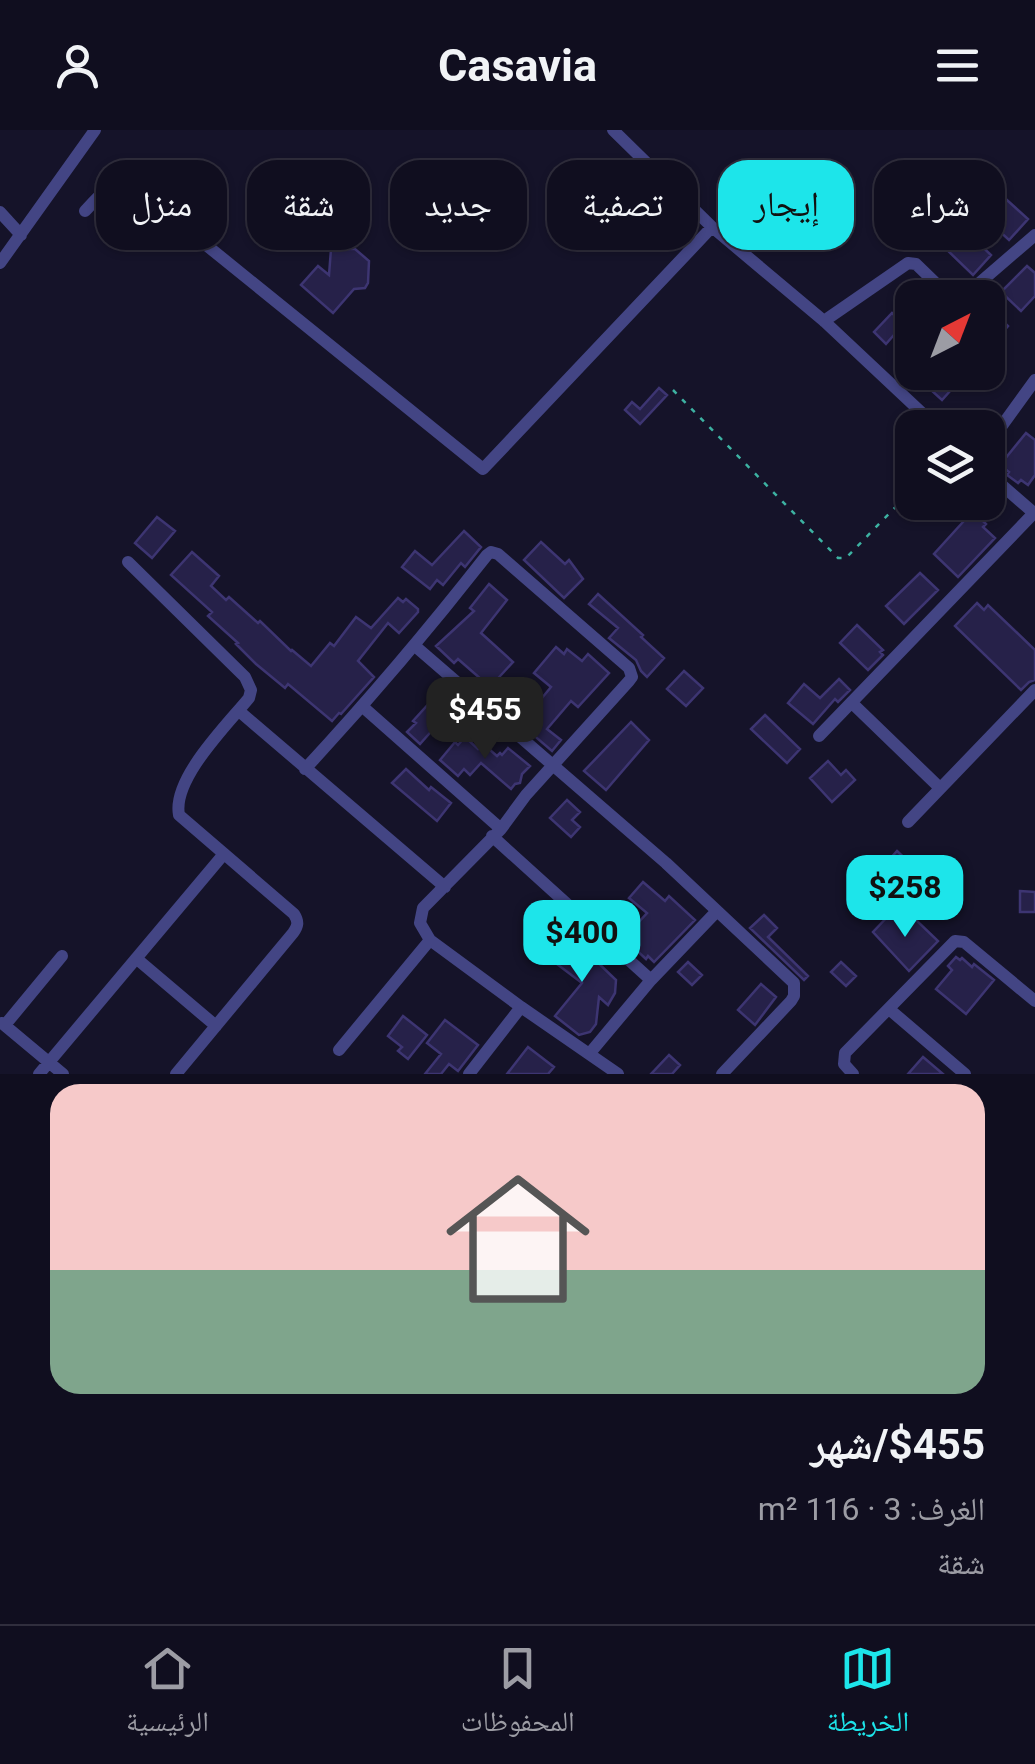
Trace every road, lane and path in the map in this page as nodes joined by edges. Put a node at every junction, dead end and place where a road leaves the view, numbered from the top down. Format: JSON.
{"nodes":[{"id":1,"x":94,"y":130,"type":"edge"},
{"id":2,"x":613,"y":130,"type":"edge"},
{"id":3,"x":85,"y":211,"type":"dead end"},
{"id":4,"x":0,"y":212,"type":"edge"},
{"id":5,"x":712,"y":228,"type":"junction"},
{"id":6,"x":21,"y":235,"type":"junction"},
{"id":7,"x":1035,"y":235,"type":"edge"},
{"id":8,"x":0,"y":263,"type":"edge"},
{"id":9,"x":932,"y":280,"type":"edge"},
{"id":10,"x":983,"y":280,"type":"edge"},
{"id":11,"x":824,"y":321,"type":"junction"},
{"id":12,"x":1035,"y":380,"type":"edge"},
{"id":13,"x":674,"y":390,"type":"dead end"},
{"id":14,"x":919,"y":410,"type":"edge"},
{"id":15,"x":1005,"y":421,"type":"edge"},
{"id":16,"x":1005,"y":487,"type":"edge"},
{"id":17,"x":895,"y":508,"type":"edge"},
{"id":18,"x":1035,"y":514,"type":"edge"},
{"id":19,"x":128,"y":562,"type":"dead end"},
{"id":20,"x":415,"y":646,"type":"junction"},
{"id":21,"x":1035,"y":690,"type":"edge"},
{"id":22,"x":852,"y":702,"type":"junction"},
{"id":23,"x":363,"y":707,"type":"junction"},
{"id":24,"x":239,"y":711,"type":"junction"},
{"id":25,"x":818,"y":736,"type":"dead end"},
{"id":26,"x":554,"y":766,"type":"junction"},
{"id":27,"x":305,"y":769,"type":"junction"},
{"id":28,"x":940,"y":788,"type":"junction"},
{"id":29,"x":908,"y":822,"type":"dead end"},
{"id":30,"x":496,"y":832,"type":"junction"},
{"id":31,"x":223,"y":856,"type":"junction"},
{"id":32,"x":445,"y":888,"type":"junction"},
{"id":33,"x":717,"y":911,"type":"junction"},
{"id":34,"x":430,"y":940,"type":"junction"},
{"id":35,"x":62,"y":956,"type":"dead end"},
{"id":36,"x":137,"y":959,"type":"junction"},
{"id":37,"x":651,"y":980,"type":"junction"},
{"id":38,"x":1035,"y":1000,"type":"edge"},
{"id":39,"x":520,"y":1007,"type":"junction"},
{"id":40,"x":890,"y":1009,"type":"junction"},
{"id":41,"x":2,"y":1023,"type":"edge"},
{"id":42,"x":216,"y":1026,"type":"junction"},
{"id":43,"x":339,"y":1050,"type":"dead end"},
{"id":44,"x":590,"y":1053,"type":"junction"},
{"id":45,"x":50,"y":1063,"type":"junction"},
{"id":46,"x":38,"y":1074,"type":"edge"},
{"id":47,"x":63,"y":1074,"type":"edge"},
{"id":48,"x":176,"y":1074,"type":"edge"},
{"id":49,"x":469,"y":1074,"type":"edge"},
{"id":50,"x":618,"y":1074,"type":"edge"},
{"id":51,"x":722,"y":1074,"type":"edge"},
{"id":52,"x":853,"y":1074,"type":"edge"},
{"id":53,"x":965,"y":1074,"type":"edge"}],
"edges":[{"from":1,"to":6,"type":"street"},
{"from":2,"to":5,"type":"street"},
{"from":3,"to":5,"type":"street"},
{"from":4,"to":6,"type":"street"},
{"from":5,"to":11,"type":"street"},
{"from":6,"to":8,"type":"street"},
{"from":7,"to":10,"type":"street"},
{"from":9,"to":11,"type":"street"},
{"from":11,"to":14,"type":"street"},
{"from":12,"to":15,"type":"street"},
{"from":13,"to":17,"type":"path"},
{"from":16,"to":18,"type":"street"},
{"from":18,"to":22,"type":"street"},
{"from":19,"to":24,"type":"street"},
{"from":20,"to":23,"type":"street"},
{"from":20,"to":26,"type":"street"},
{"from":20,"to":26,"type":"street"},
{"from":21,"to":28,"type":"street"},
{"from":22,"to":25,"type":"street"},
{"from":22,"to":28,"type":"street"},
{"from":23,"to":27,"type":"street"},
{"from":23,"to":30,"type":"street"},
{"from":24,"to":27,"type":"street"},
{"from":24,"to":31,"type":"street"},
{"from":26,"to":30,"type":"street"},
{"from":26,"to":33,"type":"street"},
{"from":27,"to":32,"type":"street"},
{"from":28,"to":29,"type":"street"},
{"from":30,"to":32,"type":"street"},
{"from":30,"to":37,"type":"street"},
{"from":31,"to":36,"type":"street"},
{"from":31,"to":42,"type":"street"},
{"from":32,"to":34,"type":"street"},
{"from":33,"to":37,"type":"street"},
{"from":33,"to":51,"type":"street"},
{"from":34,"to":39,"type":"street"},
{"from":34,"to":43,"type":"street"},
{"from":35,"to":41,"type":"street"},
{"from":36,"to":42,"type":"street"},
{"from":36,"to":45,"type":"street"},
{"from":37,"to":44,"type":"street"},
{"from":38,"to":40,"type":"street"},
{"from":39,"to":44,"type":"street"},
{"from":39,"to":49,"type":"street"},
{"from":40,"to":52,"type":"street"},
{"from":40,"to":53,"type":"street"},
{"from":41,"to":45,"type":"street"},
{"from":42,"to":48,"type":"street"},
{"from":44,"to":50,"type":"street"},
{"from":45,"to":46,"type":"street"},
{"from":45,"to":47,"type":"street"}]}
